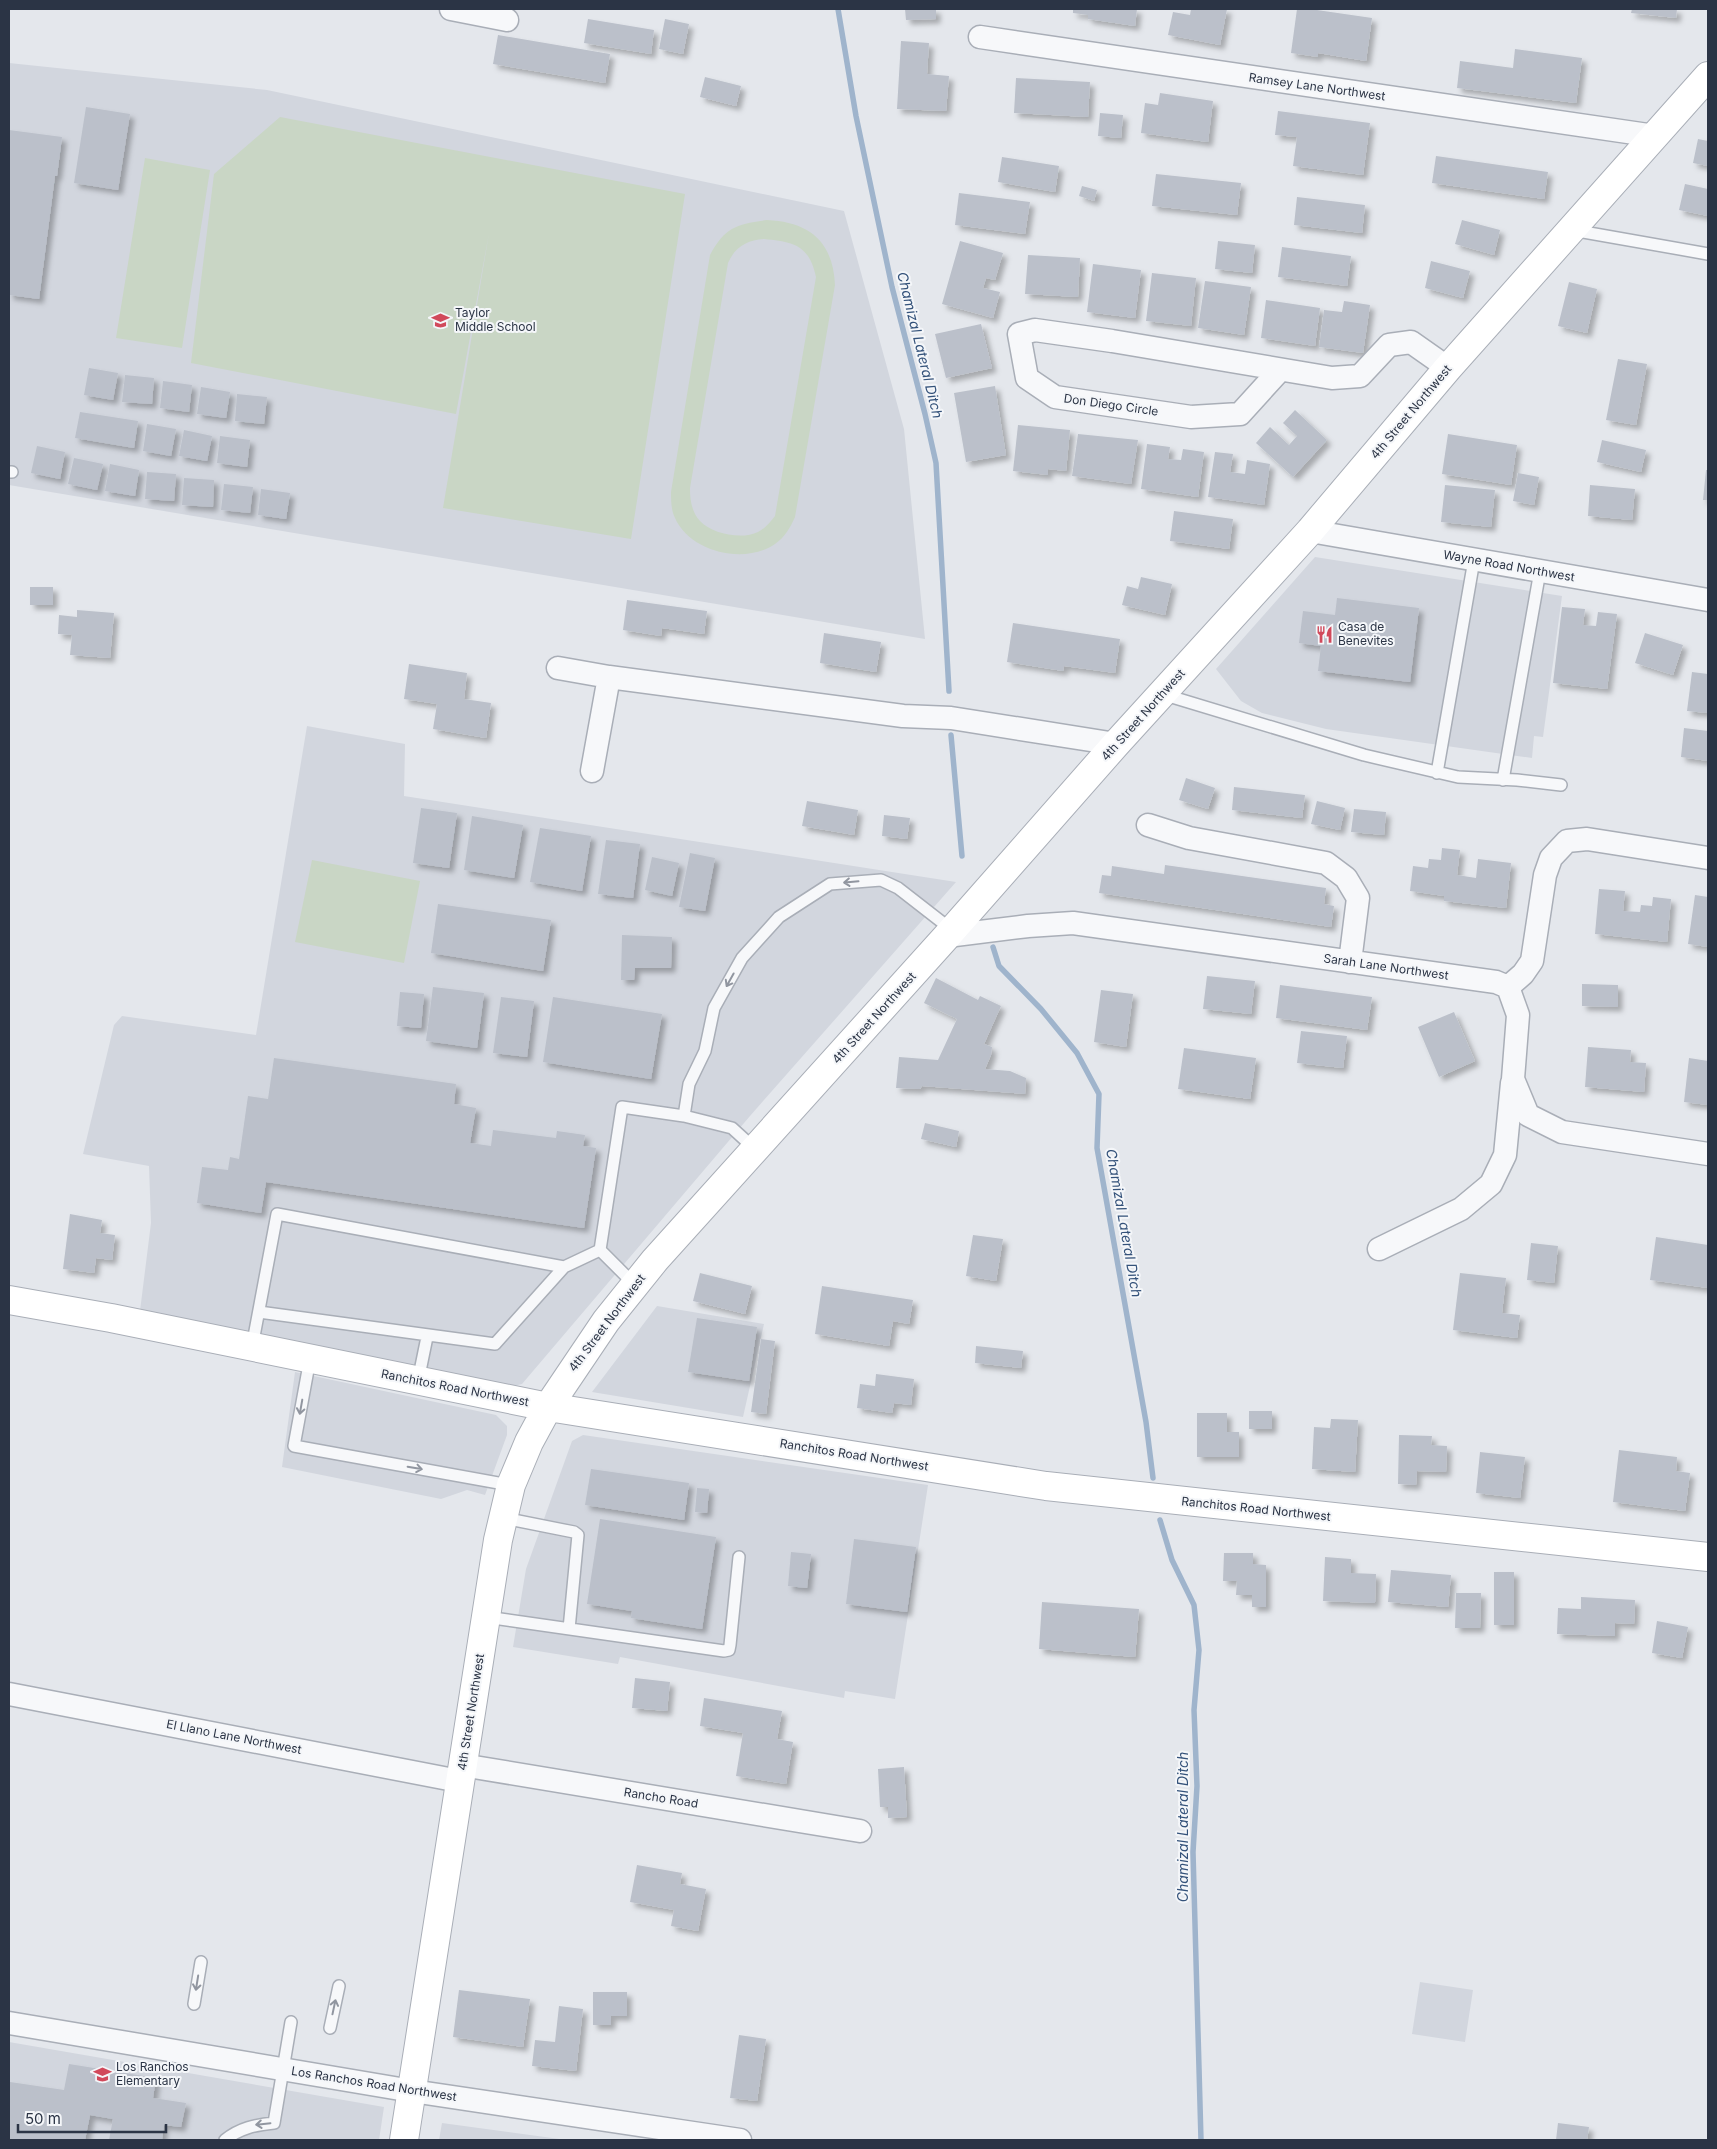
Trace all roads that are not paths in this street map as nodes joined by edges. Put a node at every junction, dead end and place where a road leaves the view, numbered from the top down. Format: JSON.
{"nodes":[{"id":1,"x":451,"y":9,"type":"edge"},
{"id":2,"x":507,"y":20,"type":"dead end"},
{"id":3,"x":980,"y":37,"type":"dead end"},
{"id":4,"x":1708,"y":76,"type":"edge"},
{"id":5,"x":1655,"y":136,"type":"junction"},
{"id":6,"x":1572,"y":230,"type":"junction"},
{"id":7,"x":1708,"y":254,"type":"edge"},
{"id":8,"x":1448,"y":368,"type":"junction"},
{"id":9,"x":1280,"y":370,"type":"junction"},
{"id":10,"x":1310,"y":531,"type":"junction"},
{"id":11,"x":1474,"y":560,"type":"junction"},
{"id":12,"x":1540,"y":571,"type":"junction"},
{"id":13,"x":1708,"y":600,"type":"edge"},
{"id":14,"x":558,"y":668,"type":"dead end"},
{"id":15,"x":610,"y":677,"type":"junction"},
{"id":16,"x":1162,"y":694,"type":"junction"},
{"id":17,"x":1116,"y":744,"type":"junction"},
{"id":18,"x":592,"y":771,"type":"dead end"},
{"id":19,"x":1437,"y":772,"type":"junction"},
{"id":20,"x":1503,"y":780,"type":"junction"},
{"id":21,"x":1561,"y":785,"type":"dead end"},
{"id":22,"x":1148,"y":825,"type":"dead end"},
{"id":23,"x":1708,"y":858,"type":"edge"},
{"id":24,"x":950,"y":933,"type":"junction"},
{"id":25,"x":1350,"y":962,"type":"junction"},
{"id":26,"x":1508,"y":987,"type":"junction"},
{"id":27,"x":1513,"y":1079,"type":"junction"},
{"id":28,"x":684,"y":1116,"type":"junction"},
{"id":29,"x":755,"y":1149,"type":"junction"},
{"id":30,"x":1708,"y":1154,"type":"edge"},
{"id":31,"x":1379,"y":1249,"type":"dead end"},
{"id":32,"x":600,"y":1250,"type":"junction"},
{"id":33,"x":564,"y":1267,"type":"junction"},
{"id":34,"x":635,"y":1285,"type":"junction"},
{"id":35,"x":9,"y":1300,"type":"edge"},
{"id":36,"x":258,"y":1312,"type":"junction"},
{"id":37,"x":427,"y":1336,"type":"junction"},
{"id":38,"x":252,"y":1347,"type":"junction"},
{"id":39,"x":310,"y":1359,"type":"junction"},
{"id":40,"x":418,"y":1381,"type":"junction"},
{"id":41,"x":548,"y":1407,"type":"junction"},
{"id":42,"x":511,"y":1485,"type":"junction"},
{"id":43,"x":504,"y":1518,"type":"junction"},
{"id":44,"x":739,"y":1557,"type":"dead end"},
{"id":45,"x":1708,"y":1558,"type":"edge"},
{"id":46,"x":486,"y":1617,"type":"junction"},
{"id":47,"x":569,"y":1629,"type":"junction"},
{"id":48,"x":9,"y":1694,"type":"edge"},
{"id":49,"x":461,"y":1773,"type":"junction"},
{"id":50,"x":860,"y":1831,"type":"dead end"},
{"id":51,"x":201,"y":1962,"type":"dead end"},
{"id":52,"x":339,"y":1986,"type":"dead end"},
{"id":53,"x":194,"y":2004,"type":"dead end"},
{"id":54,"x":291,"y":2022,"type":"dead end"},
{"id":55,"x":9,"y":2023,"type":"edge"},
{"id":56,"x":330,"y":2028,"type":"dead end"},
{"id":57,"x":284,"y":2069,"type":"junction"},
{"id":58,"x":412,"y":2091,"type":"junction"},
{"id":59,"x":225,"y":2140,"type":"edge"},
{"id":60,"x":404,"y":2140,"type":"edge"},
{"id":61,"x":740,"y":2140,"type":"edge"}],
"edges":[{"from":1,"to":2,"type":"street"},
{"from":3,"to":5,"type":"street","name":"Ramsey Lane Northwest"},
{"from":4,"to":5,"type":"main road","name":"4th Street Northwest"},
{"from":5,"to":6,"type":"main road","name":"4th Street Northwest"},
{"from":6,"to":7,"type":"lane"},
{"from":6,"to":8,"type":"main road","name":"4th Street Northwest"},
{"from":8,"to":9,"type":"street","name":"Don Diego Circle"},
{"from":8,"to":10,"type":"main road","name":"4th Street Northwest"},
{"from":9,"to":9,"type":"street","name":"Don Diego Circle"},
{"from":10,"to":11,"type":"street","name":"Wayne Road Northwest"},
{"from":10,"to":16,"type":"main road","name":"4th Street Northwest"},
{"from":11,"to":12,"type":"street","name":"Wayne Road Northwest"},
{"from":11,"to":19,"type":"lane"},
{"from":12,"to":13,"type":"street","name":"Wayne Road Northwest"},
{"from":12,"to":20,"type":"lane"},
{"from":14,"to":15,"type":"street"},
{"from":15,"to":17,"type":"street"},
{"from":15,"to":18,"type":"street"},
{"from":16,"to":17,"type":"main road","name":"4th Street Northwest"},
{"from":16,"to":19,"type":"lane"},
{"from":17,"to":24,"type":"main road","name":"4th Street Northwest"},
{"from":19,"to":20,"type":"lane"},
{"from":20,"to":21,"type":"lane"},
{"from":22,"to":25,"type":"street"},
{"from":23,"to":26,"type":"street"},
{"from":24,"to":25,"type":"street","name":"Sarah Lane Northwest"},
{"from":24,"to":28,"type":"lane","one_way":true},
{"from":24,"to":29,"type":"main road","name":"4th Street Northwest"},
{"from":25,"to":26,"type":"street","name":"Sarah Lane Northwest"},
{"from":26,"to":27,"type":"street"},
{"from":27,"to":30,"type":"street"},
{"from":27,"to":31,"type":"street"},
{"from":28,"to":29,"type":"lane"},
{"from":28,"to":32,"type":"lane"},
{"from":29,"to":34,"type":"main road","name":"4th Street Northwest"},
{"from":32,"to":33,"type":"lane"},
{"from":32,"to":34,"type":"lane"},
{"from":33,"to":36,"type":"lane"},
{"from":33,"to":37,"type":"lane"},
{"from":34,"to":41,"type":"main road","name":"4th Street Northwest"},
{"from":35,"to":38,"type":"main road","name":"Ranchitos Road Northwest"},
{"from":36,"to":37,"type":"lane"},
{"from":36,"to":38,"type":"lane"},
{"from":37,"to":40,"type":"lane"},
{"from":38,"to":39,"type":"main road","name":"Ranchitos Road Northwest"},
{"from":39,"to":40,"type":"main road","name":"Ranchitos Road Northwest"},
{"from":39,"to":42,"type":"lane","one_way":true},
{"from":40,"to":41,"type":"main road","name":"Ranchitos Road Northwest"},
{"from":41,"to":42,"type":"main road","name":"4th Street Northwest"},
{"from":41,"to":45,"type":"main road","name":"Ranchitos Road Northwest"},
{"from":42,"to":43,"type":"main road","name":"4th Street Northwest"},
{"from":43,"to":46,"type":"main road","name":"4th Street Northwest"},
{"from":43,"to":47,"type":"lane"},
{"from":44,"to":47,"type":"lane"},
{"from":46,"to":47,"type":"lane"},
{"from":46,"to":49,"type":"main road","name":"4th Street Northwest"},
{"from":48,"to":49,"type":"street","name":"El Llano Lane Northwest"},
{"from":49,"to":50,"type":"street","name":"Rancho Road"},
{"from":49,"to":58,"type":"main road","name":"4th Street Northwest"},
{"from":51,"to":53,"type":"lane","one_way":true},
{"from":56,"to":52,"type":"lane","one_way":true},
{"from":54,"to":57,"type":"lane"},
{"from":55,"to":57,"type":"street","name":"Los Ranchos Road Northwest"},
{"from":57,"to":58,"type":"street","name":"Los Ranchos Road Northwest"},
{"from":57,"to":59,"type":"lane","one_way":true},
{"from":58,"to":60,"type":"main road","name":"4th Street Northwest"},
{"from":58,"to":61,"type":"street","name":"Los Ranchos Road Northwest"}]}
